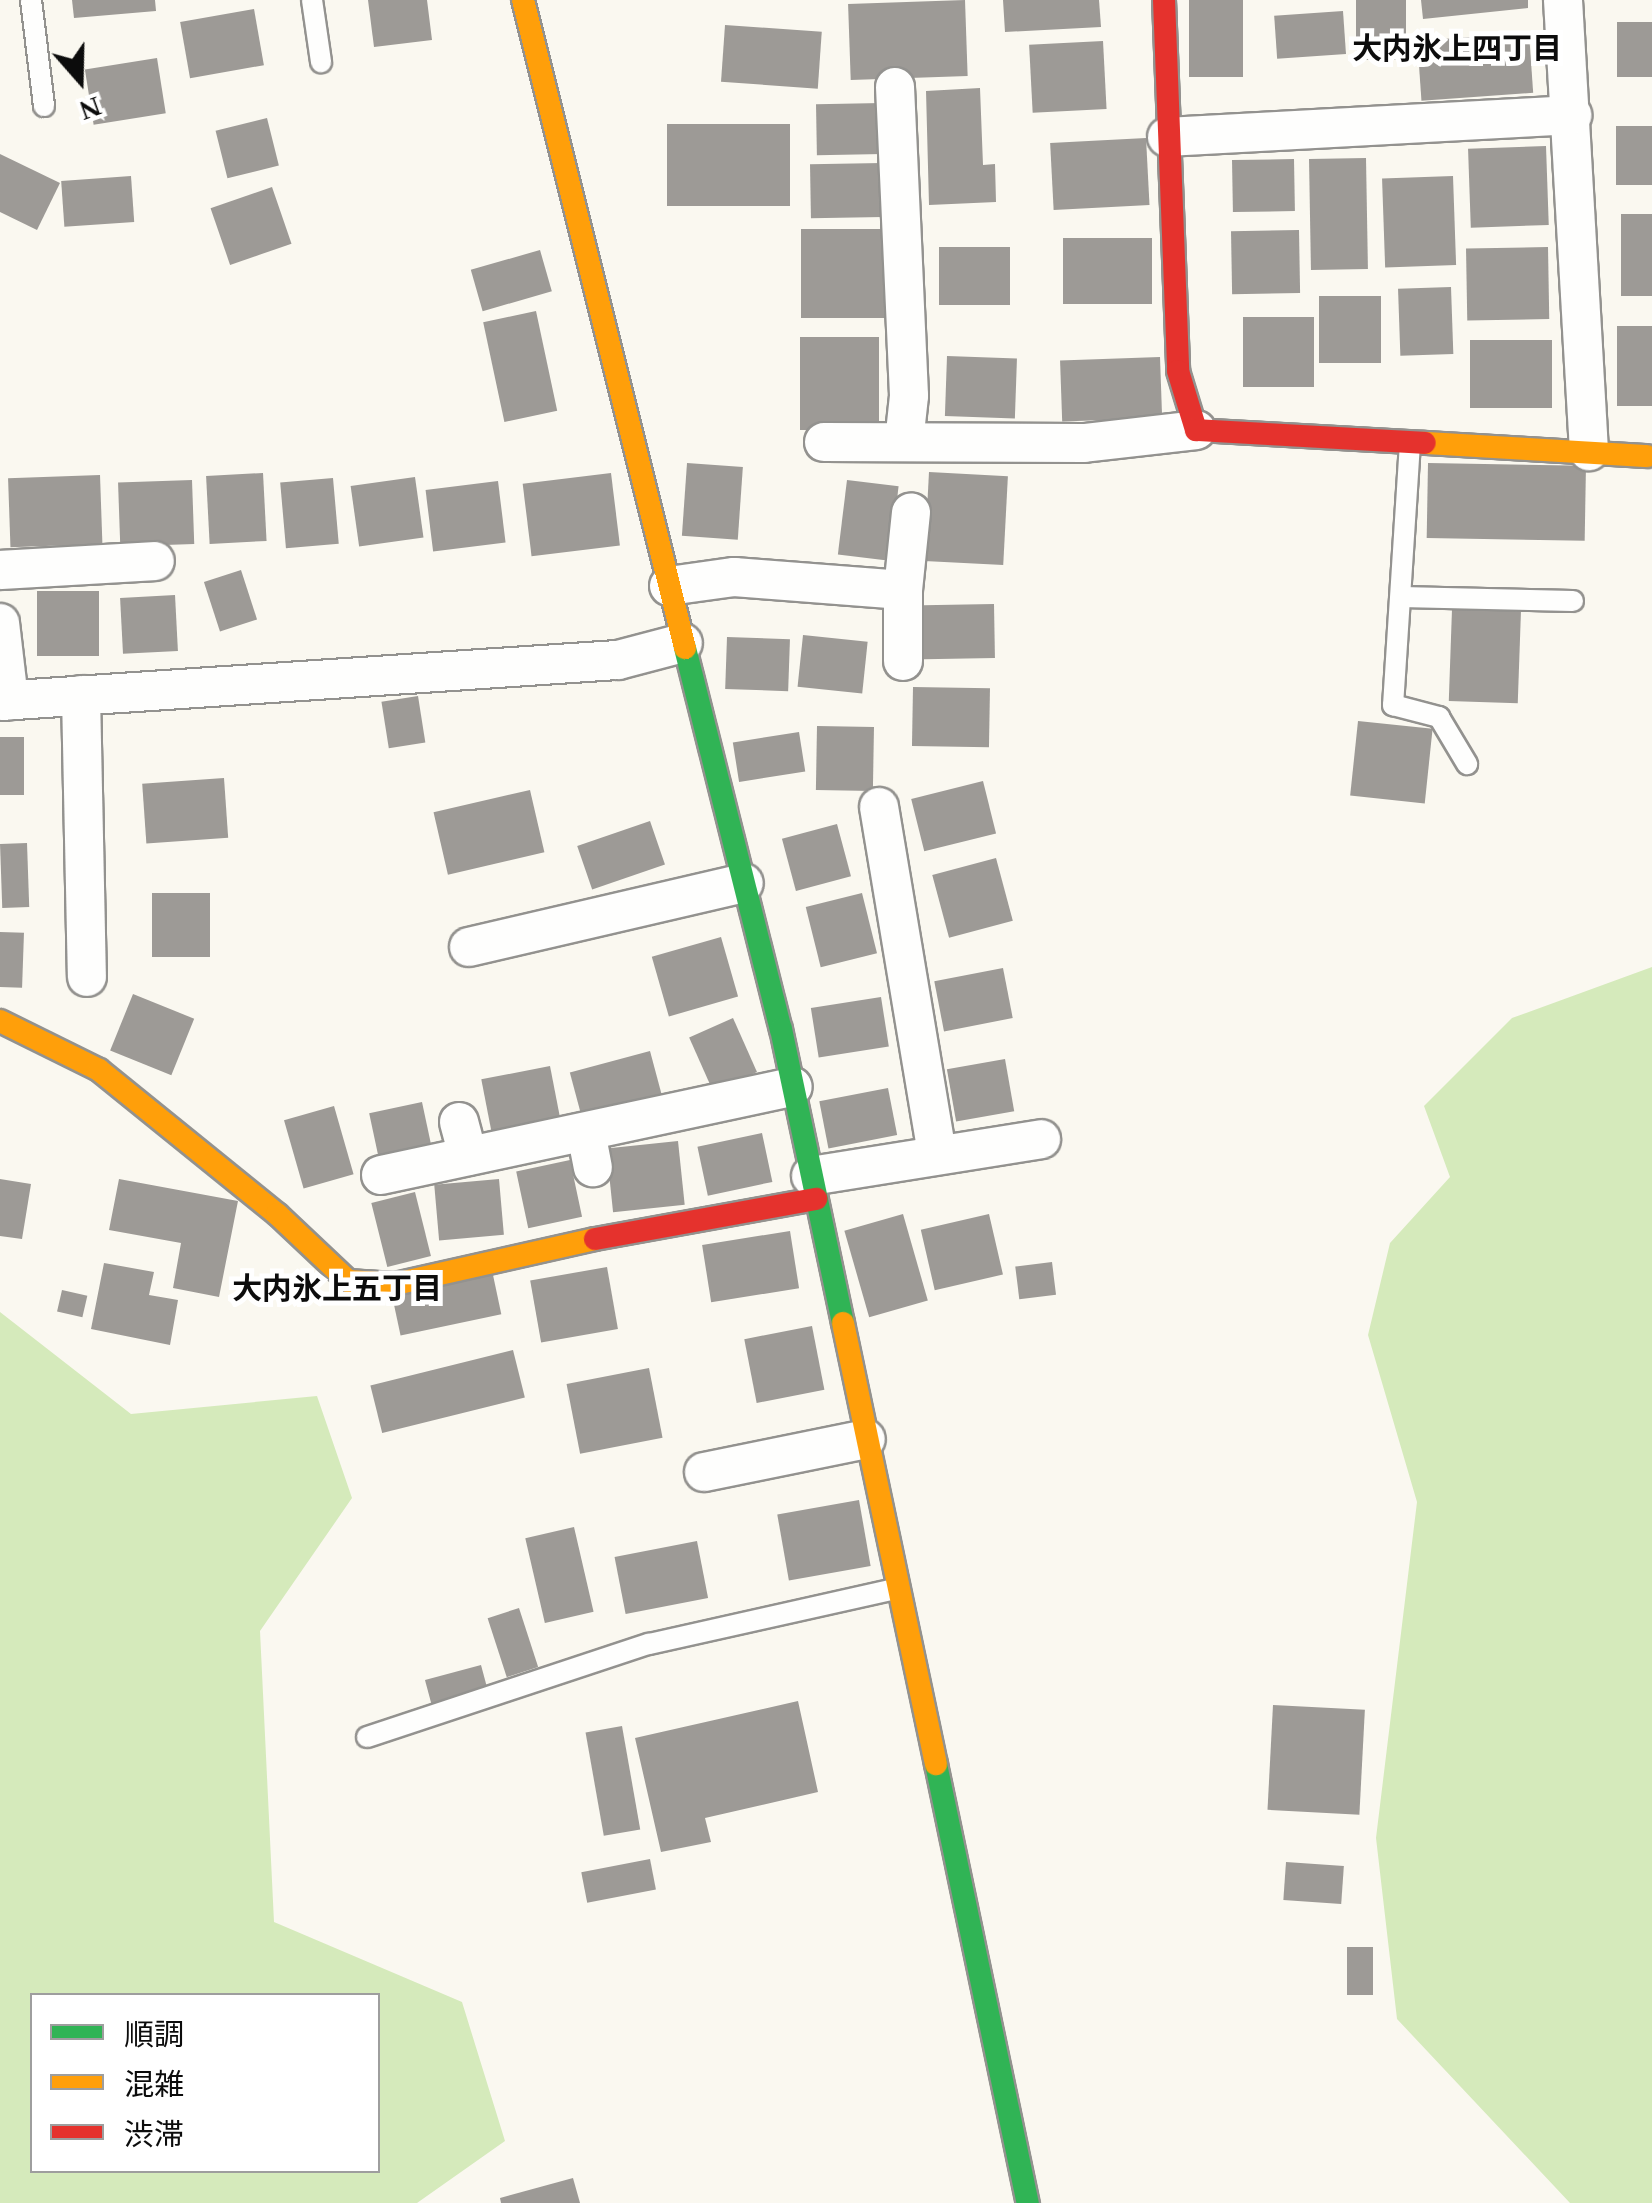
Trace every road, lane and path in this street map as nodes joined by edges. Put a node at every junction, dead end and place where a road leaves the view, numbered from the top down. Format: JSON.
{"nodes":[{"id":1,"x":31,"y":0,"type":"edge"},
{"id":2,"x":312,"y":0,"type":"edge"},
{"id":3,"x":523,"y":0,"type":"edge"},
{"id":4,"x":1164,"y":0,"type":"edge"},
{"id":5,"x":1563,"y":0,"type":"edge"},
{"id":6,"x":321,"y":62,"type":"dead end"},
{"id":7,"x":895,"y":87,"type":"dead end"},
{"id":8,"x":44,"y":106,"type":"dead end"},
{"id":9,"x":1572,"y":115,"type":"junction"},
{"id":10,"x":1167,"y":137,"type":"junction"},
{"id":11,"x":1196,"y":430,"type":"junction"},
{"id":12,"x":824,"y":442,"type":"dead end"},
{"id":13,"x":904,"y":442,"type":"junction"},
{"id":14,"x":1410,"y":442,"type":"junction"},
{"id":15,"x":1588,"y":451,"type":"junction"},
{"id":16,"x":1647,"y":456,"type":"dead end"},
{"id":17,"x":911,"y":512,"type":"dead end"},
{"id":18,"x":155,"y":561,"type":"dead end"},
{"id":19,"x":0,"y":570,"type":"edge"},
{"id":20,"x":670,"y":586,"type":"junction"},
{"id":21,"x":903,"y":590,"type":"junction"},
{"id":22,"x":1401,"y":597,"type":"junction"},
{"id":23,"x":1573,"y":601,"type":"dead end"},
{"id":24,"x":0,"y":623,"type":"edge"},
{"id":25,"x":683,"y":643,"type":"junction"},
{"id":26,"x":902,"y":661,"type":"dead end"},
{"id":27,"x":82,"y":694,"type":"junction"},
{"id":28,"x":4,"y":700,"type":"edge"},
{"id":29,"x":1466,"y":764,"type":"dead end"},
{"id":30,"x":879,"y":807,"type":"dead end"},
{"id":31,"x":744,"y":883,"type":"junction"},
{"id":32,"x":469,"y":947,"type":"dead end"},
{"id":33,"x":86,"y":977,"type":"dead end"},
{"id":34,"x":0,"y":1021,"type":"edge"},
{"id":35,"x":793,"y":1088,"type":"junction"},
{"id":36,"x":1040,"y":1139,"type":"dead end"},
{"id":37,"x":937,"y":1156,"type":"junction"},
{"id":38,"x":381,"y":1175,"type":"dead end"},
{"id":39,"x":813,"y":1187,"type":"junction"},
{"id":40,"x":866,"y":1440,"type":"junction"},
{"id":41,"x":704,"y":1472,"type":"dead end"},
{"id":42,"x":898,"y":1589,"type":"junction"},
{"id":43,"x":367,"y":1737,"type":"dead end"},
{"id":44,"x":1028,"y":2203,"type":"edge"}],
"edges":[{"from":1,"to":8,"type":"lane"},
{"from":2,"to":6,"type":"lane"},
{"from":3,"to":20,"type":"street"},
{"from":4,"to":10,"type":"street"},
{"from":5,"to":9,"type":"street"},
{"from":7,"to":13,"type":"street"},
{"from":9,"to":10,"type":"street"},
{"from":9,"to":15,"type":"street"},
{"from":10,"to":11,"type":"street"},
{"from":11,"to":13,"type":"street"},
{"from":11,"to":14,"type":"street"},
{"from":12,"to":13,"type":"street"},
{"from":14,"to":15,"type":"street"},
{"from":14,"to":22,"type":"lane"},
{"from":15,"to":16,"type":"street"},
{"from":17,"to":21,"type":"street"},
{"from":18,"to":19,"type":"street"},
{"from":20,"to":21,"type":"street"},
{"from":20,"to":25,"type":"street"},
{"from":21,"to":26,"type":"street"},
{"from":22,"to":23,"type":"lane"},
{"from":22,"to":29,"type":"lane"},
{"from":24,"to":28,"type":"street"},
{"from":25,"to":27,"type":"street"},
{"from":25,"to":31,"type":"street"},
{"from":27,"to":28,"type":"street"},
{"from":27,"to":33,"type":"street"},
{"from":30,"to":37,"type":"street"},
{"from":31,"to":32,"type":"street"},
{"from":31,"to":35,"type":"street"},
{"from":34,"to":39,"type":"street"},
{"from":35,"to":38,"type":"street"},
{"from":35,"to":39,"type":"street"},
{"from":36,"to":37,"type":"street"},
{"from":37,"to":39,"type":"street"},
{"from":39,"to":40,"type":"street"},
{"from":40,"to":41,"type":"street"},
{"from":40,"to":42,"type":"street"},
{"from":42,"to":43,"type":"lane"},
{"from":42,"to":44,"type":"street"}]}
